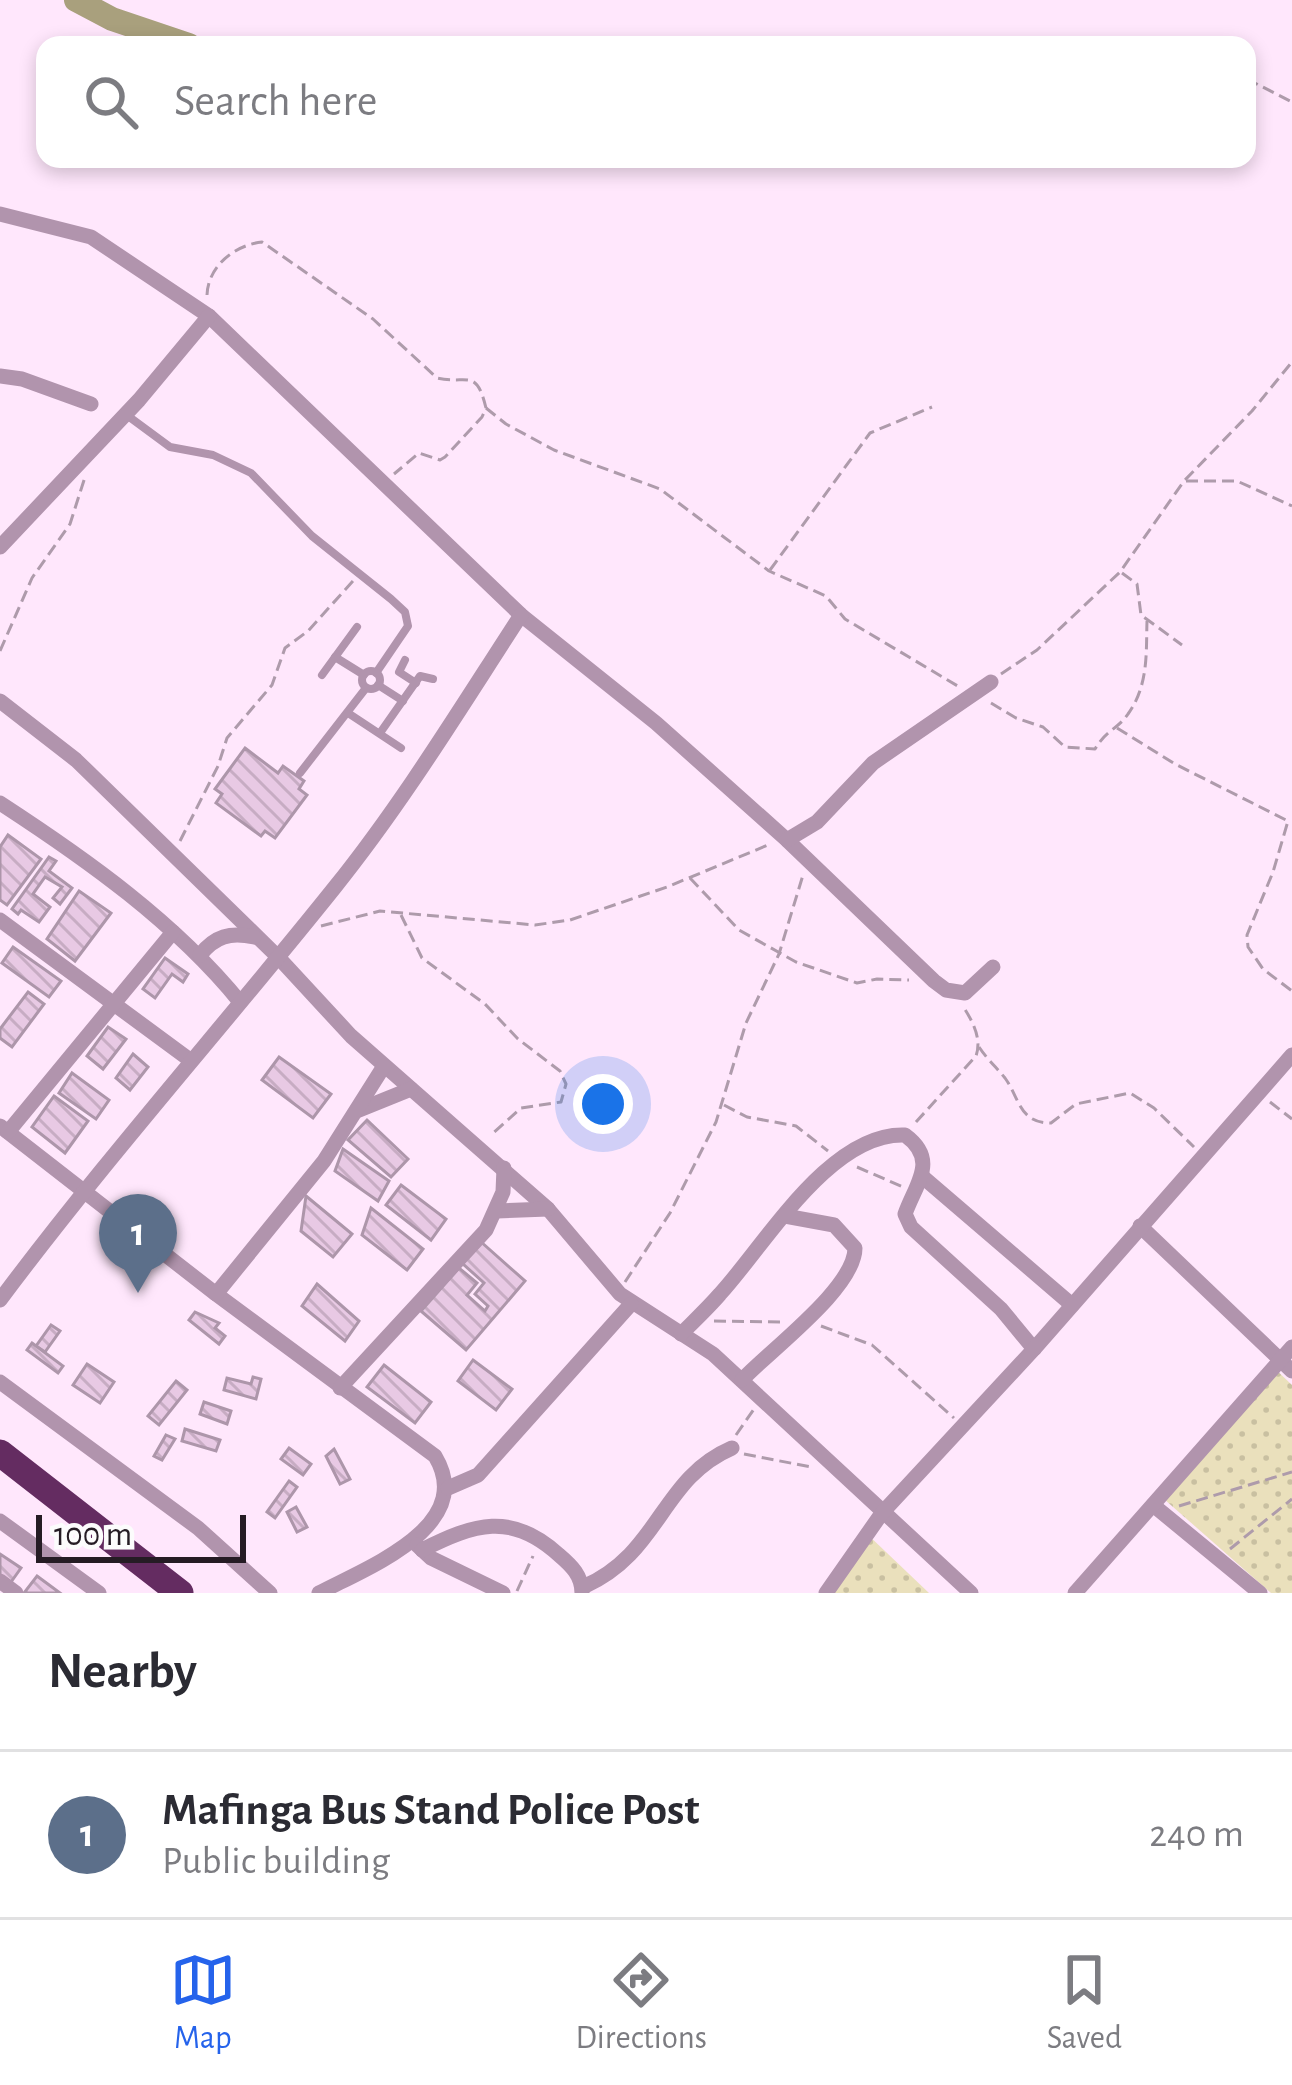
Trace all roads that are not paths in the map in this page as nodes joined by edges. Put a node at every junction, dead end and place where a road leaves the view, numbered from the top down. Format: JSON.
{"nodes":[{"id":1,"x":0,"y":214,"type":"edge"},
{"id":2,"x":209,"y":316,"type":"junction"},
{"id":3,"x":0,"y":376,"type":"edge"},
{"id":4,"x":91,"y":404,"type":"dead end"},
{"id":5,"x":126,"y":414,"type":"junction"},
{"id":6,"x":0,"y":548,"type":"edge"},
{"id":7,"x":521,"y":615,"type":"junction"},
{"id":8,"x":356,"y":627,"type":"dead end"},
{"id":9,"x":335,"y":657,"type":"junction"},
{"id":10,"x":405,"y":660,"type":"dead end"},
{"id":11,"x":376,"y":673,"type":"junction"},
{"id":12,"x":322,"y":675,"type":"dead end"},
{"id":13,"x":364,"y":675,"type":"junction"},
{"id":14,"x":433,"y":679,"type":"dead end"},
{"id":15,"x":991,"y":682,"type":"road end"},
{"id":16,"x":416,"y":683,"type":"junction"},
{"id":17,"x":378,"y":686,"type":"junction"},
{"id":18,"x":366,"y":688,"type":"junction"},
{"id":19,"x":403,"y":700,"type":"junction"},
{"id":20,"x":2,"y":708,"type":"edge"},
{"id":21,"x":348,"y":712,"type":"junction"},
{"id":22,"x":380,"y":733,"type":"junction"},
{"id":23,"x":401,"y":748,"type":"dead end"},
{"id":24,"x":299,"y":773,"type":"dead end"},
{"id":25,"x":0,"y":803,"type":"edge"},
{"id":26,"x":787,"y":839,"type":"junction"},
{"id":27,"x":0,"y":920,"type":"edge"},
{"id":28,"x":173,"y":932,"type":"junction"},
{"id":29,"x":256,"y":938,"type":"junction"},
{"id":30,"x":200,"y":956,"type":"junction"},
{"id":31,"x":278,"y":957,"type":"junction"},
{"id":32,"x":992,"y":967,"type":"dead end"},
{"id":33,"x":240,"y":1002,"type":"junction"},
{"id":34,"x":116,"y":1003,"type":"junction"},
{"id":35,"x":1292,"y":1055,"type":"edge"},
{"id":36,"x":190,"y":1060,"type":"junction"},
{"id":37,"x":384,"y":1066,"type":"junction"},
{"id":38,"x":411,"y":1089,"type":"junction"},
{"id":39,"x":359,"y":1110,"type":"junction"},
{"id":40,"x":4,"y":1129,"type":"edge"},
{"id":41,"x":504,"y":1168,"type":"junction"},
{"id":42,"x":919,"y":1185,"type":"junction"},
{"id":43,"x":82,"y":1192,"type":"junction"},
{"id":44,"x":548,"y":1209,"type":"junction"},
{"id":45,"x":497,"y":1210,"type":"junction"},
{"id":46,"x":785,"y":1216,"type":"junction"},
{"id":47,"x":1140,"y":1226,"type":"junction"},
{"id":48,"x":216,"y":1294,"type":"junction"},
{"id":49,"x":626,"y":1299,"type":"junction"},
{"id":50,"x":0,"y":1300,"type":"edge"},
{"id":51,"x":1072,"y":1305,"type":"junction"},
{"id":52,"x":681,"y":1334,"type":"junction"},
{"id":53,"x":1034,"y":1349,"type":"junction"},
{"id":54,"x":1288,"y":1360,"type":"edge"},
{"id":55,"x":742,"y":1380,"type":"junction"},
{"id":56,"x":0,"y":1382,"type":"edge"},
{"id":57,"x":340,"y":1388,"type":"junction"},
{"id":58,"x":732,"y":1448,"type":"road end"},
{"id":59,"x":0,"y":1454,"type":"edge"},
{"id":60,"x":448,"y":1488,"type":"junction"},
{"id":61,"x":1158,"y":1508,"type":"junction"},
{"id":62,"x":882,"y":1513,"type":"junction"},
{"id":63,"x":0,"y":1521,"type":"edge"},
{"id":64,"x":417,"y":1545,"type":"junction"},
{"id":65,"x":0,"y":1581,"type":"edge"},
{"id":66,"x":583,"y":1590,"type":"edge"},
{"id":67,"x":16,"y":1593,"type":"edge"},
{"id":68,"x":100,"y":1593,"type":"edge"},
{"id":69,"x":180,"y":1593,"type":"edge"},
{"id":70,"x":270,"y":1593,"type":"edge"},
{"id":71,"x":319,"y":1593,"type":"edge"},
{"id":72,"x":503,"y":1593,"type":"edge"},
{"id":73,"x":826,"y":1593,"type":"edge"},
{"id":74,"x":971,"y":1593,"type":"edge"},
{"id":75,"x":1075,"y":1593,"type":"edge"},
{"id":76,"x":1260,"y":1593,"type":"edge"}],
"edges":[{"from":1,"to":2,"type":"street"},
{"from":2,"to":5,"type":"street"},
{"from":2,"to":7,"type":"street"},
{"from":3,"to":4,"type":"street"},
{"from":5,"to":6,"type":"street"},
{"from":5,"to":11,"type":"lane"},
{"from":7,"to":26,"type":"street"},
{"from":7,"to":31,"type":"street"},
{"from":8,"to":9,"type":"lane"},
{"from":9,"to":12,"type":"lane"},
{"from":9,"to":13,"type":"lane"},
{"from":10,"to":16,"type":"lane"},
{"from":11,"to":13,"type":"lane"},
{"from":11,"to":17,"type":"lane"},
{"from":13,"to":18,"type":"lane"},
{"from":14,"to":16,"type":"lane"},
{"from":15,"to":26,"type":"street"},
{"from":16,"to":19,"type":"lane"},
{"from":17,"to":18,"type":"lane"},
{"from":17,"to":19,"type":"lane"},
{"from":18,"to":21,"type":"lane"},
{"from":19,"to":22,"type":"lane"},
{"from":20,"to":29,"type":"street"},
{"from":21,"to":22,"type":"lane"},
{"from":21,"to":24,"type":"lane"},
{"from":22,"to":23,"type":"lane"},
{"from":25,"to":28,"type":"street"},
{"from":26,"to":32,"type":"street"},
{"from":27,"to":34,"type":"street"},
{"from":28,"to":30,"type":"street"},
{"from":28,"to":34,"type":"street"},
{"from":29,"to":30,"type":"street"},
{"from":29,"to":31,"type":"street"},
{"from":30,"to":33,"type":"street"},
{"from":31,"to":33,"type":"street"},
{"from":31,"to":37,"type":"street"},
{"from":33,"to":36,"type":"street"},
{"from":34,"to":36,"type":"street"},
{"from":34,"to":40,"type":"street"},
{"from":35,"to":47,"type":"street"},
{"from":36,"to":43,"type":"street"},
{"from":37,"to":38,"type":"street"},
{"from":37,"to":39,"type":"street"},
{"from":38,"to":39,"type":"street"},
{"from":38,"to":41,"type":"street"},
{"from":39,"to":48,"type":"street"},
{"from":40,"to":43,"type":"street"},
{"from":41,"to":44,"type":"street"},
{"from":41,"to":45,"type":"street"},
{"from":42,"to":46,"type":"street"},
{"from":42,"to":51,"type":"street"},
{"from":42,"to":53,"type":"street"},
{"from":43,"to":48,"type":"street"},
{"from":43,"to":50,"type":"street"},
{"from":44,"to":45,"type":"street"},
{"from":44,"to":49,"type":"street"},
{"from":45,"to":57,"type":"street"},
{"from":46,"to":52,"type":"street"},
{"from":46,"to":55,"type":"street"},
{"from":47,"to":51,"type":"street"},
{"from":47,"to":54,"type":"street"},
{"from":48,"to":57,"type":"street"},
{"from":49,"to":52,"type":"street"},
{"from":49,"to":60,"type":"street"},
{"from":51,"to":53,"type":"street"},
{"from":52,"to":55,"type":"street"},
{"from":53,"to":62,"type":"street"},
{"from":54,"to":61,"type":"street"},
{"from":55,"to":62,"type":"street"},
{"from":56,"to":70,"type":"street"},
{"from":57,"to":60,"type":"street"},
{"from":58,"to":66,"type":"street"},
{"from":59,"to":69,"type":"highway"},
{"from":60,"to":64,"type":"street"},
{"from":61,"to":75,"type":"street"},
{"from":61,"to":76,"type":"street"},
{"from":62,"to":73,"type":"street"},
{"from":62,"to":74,"type":"street"},
{"from":63,"to":68,"type":"street"},
{"from":64,"to":66,"type":"street"},
{"from":64,"to":71,"type":"street"},
{"from":64,"to":72,"type":"street"},
{"from":65,"to":67,"type":"street"}]}
